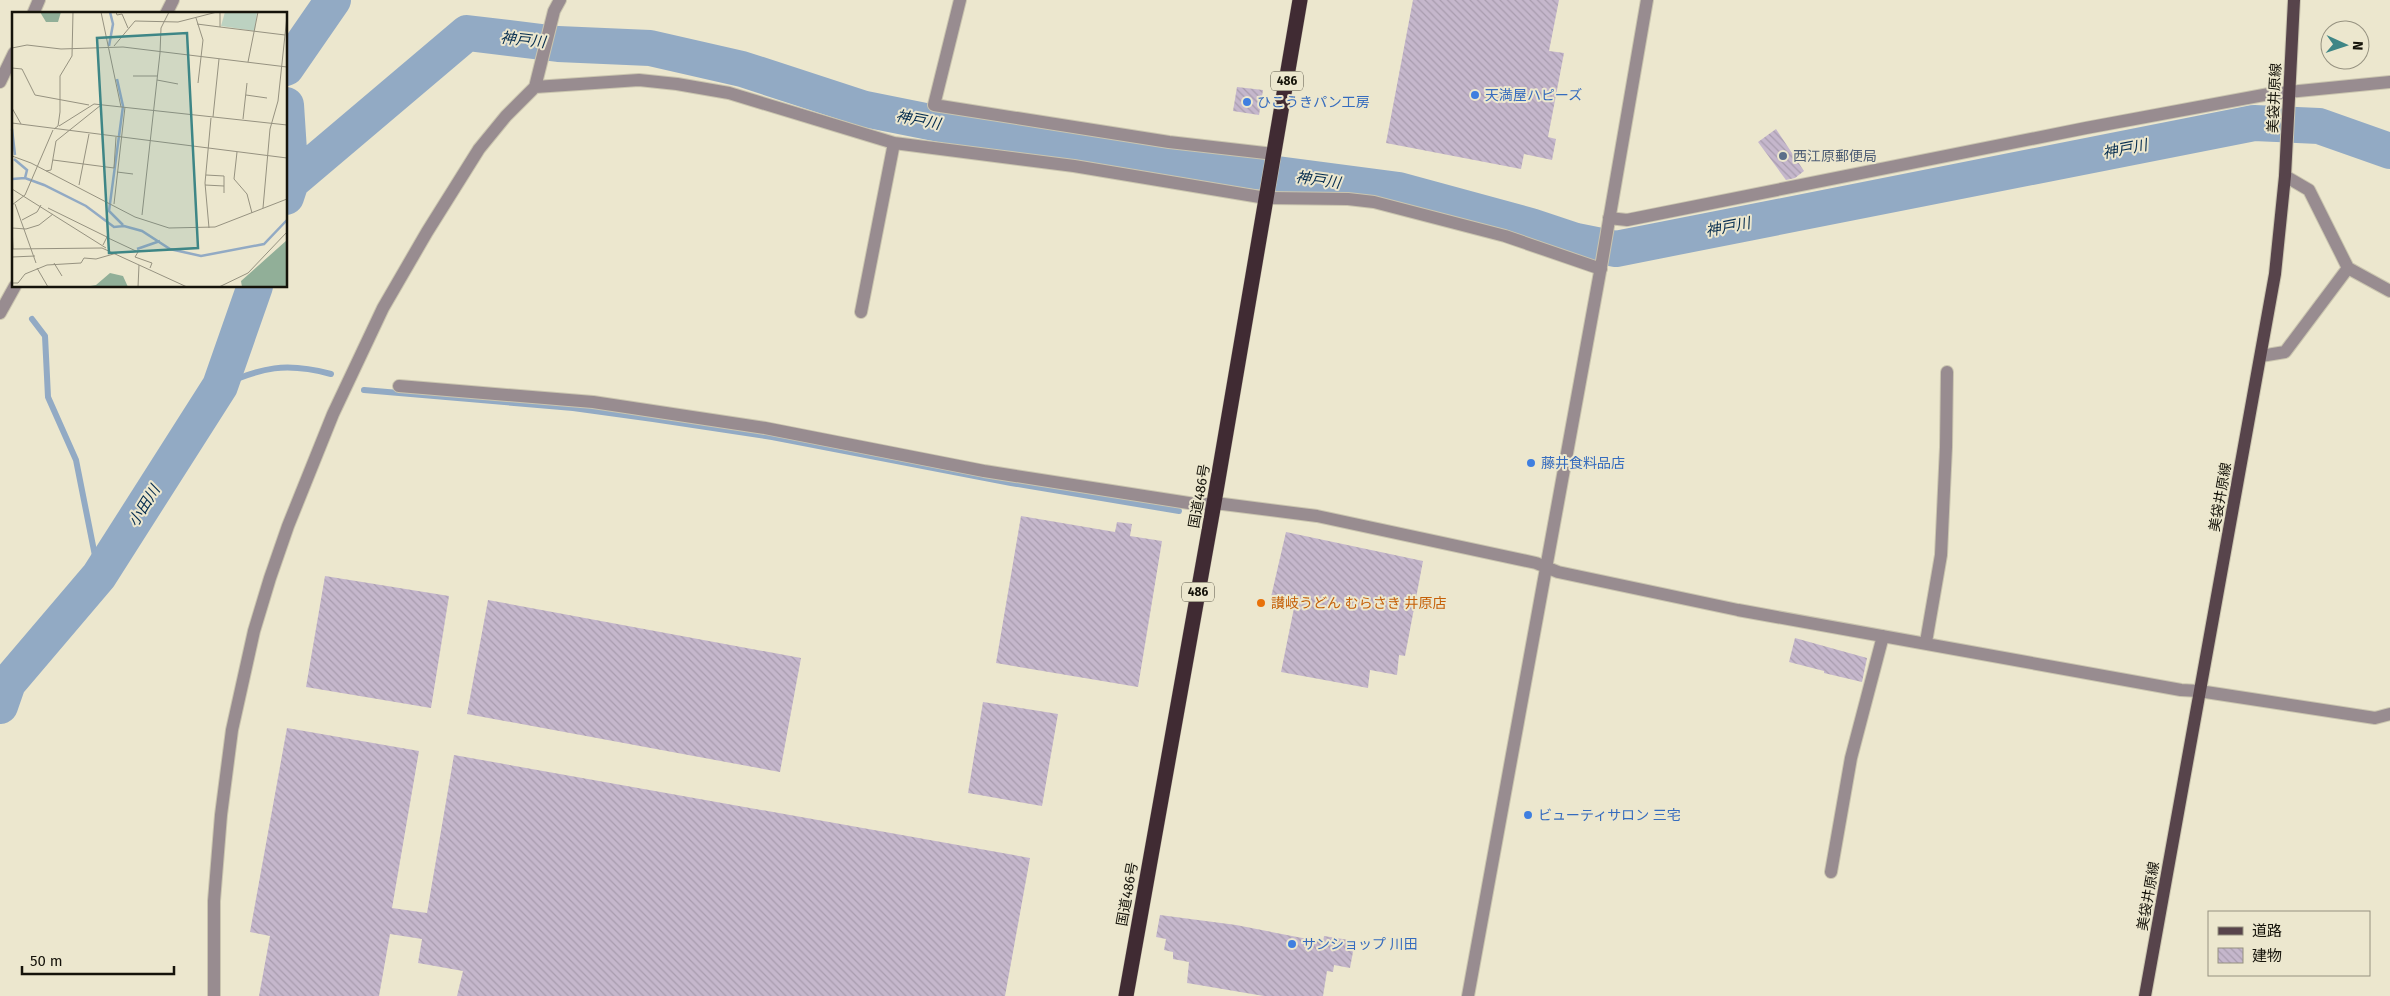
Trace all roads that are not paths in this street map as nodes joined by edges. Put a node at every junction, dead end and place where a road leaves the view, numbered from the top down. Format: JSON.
{"nodes":[{"id":1,"x":39,"y":0,"type":"edge"},
{"id":2,"x":173,"y":0,"type":"edge"},
{"id":3,"x":560,"y":0,"type":"edge"},
{"id":4,"x":960,"y":0,"type":"edge"},
{"id":5,"x":1300,"y":0,"type":"edge"},
{"id":6,"x":2294,"y":0,"type":"edge"},
{"id":7,"x":1646,"y":1,"type":"edge"},
{"id":8,"x":33,"y":12,"type":"edge"},
{"id":9,"x":167,"y":12,"type":"edge"},
{"id":10,"x":12,"y":58,"type":"edge"},
{"id":11,"x":0,"y":82,"type":"edge"},
{"id":12,"x":2390,"y":82,"type":"edge"},
{"id":13,"x":535,"y":87,"type":"junction"},
{"id":14,"x":2290,"y":90,"type":"junction"},
{"id":15,"x":894,"y":143,"type":"junction"},
{"id":16,"x":1274,"y":158,"type":"junction"},
{"id":17,"x":2285,"y":176,"type":"junction"},
{"id":18,"x":1267,"y":192,"type":"junction"},
{"id":19,"x":1608,"y":224,"type":"junction"},
{"id":20,"x":1601,"y":265,"type":"junction"},
{"id":21,"x":2348,"y":268,"type":"junction"},
{"id":22,"x":14,"y":288,"type":"edge"},
{"id":23,"x":2390,"y":292,"type":"edge"},
{"id":24,"x":0,"y":312,"type":"edge"},
{"id":25,"x":861,"y":312,"type":"dead end"},
{"id":26,"x":2261,"y":356,"type":"junction"},
{"id":27,"x":1947,"y":372,"type":"dead end"},
{"id":28,"x":399,"y":386,"type":"dead end"},
{"id":29,"x":1214,"y":503,"type":"junction"},
{"id":30,"x":1546,"y":568,"type":"junction"},
{"id":31,"x":1883,"y":636,"type":"junction"},
{"id":32,"x":1926,"y":642,"type":"junction"},
{"id":33,"x":2200,"y":691,"type":"junction"},
{"id":34,"x":2390,"y":714,"type":"edge"},
{"id":35,"x":1831,"y":872,"type":"dead end"},
{"id":36,"x":214,"y":996,"type":"edge"},
{"id":37,"x":1126,"y":996,"type":"edge"},
{"id":38,"x":1468,"y":996,"type":"edge"},
{"id":39,"x":2145,"y":996,"type":"edge"}],
"edges":[{"from":1,"to":8,"type":"street"},
{"from":2,"to":9,"type":"street"},
{"from":3,"to":13,"type":"street"},
{"from":4,"to":16,"type":"street"},
{"from":5,"to":16,"type":"highway","name":"国道486号","number":"486"},
{"from":6,"to":14,"type":"main road","name":"美袋井原線"},
{"from":7,"to":19,"type":"street"},
{"from":10,"to":11,"type":"street"},
{"from":12,"to":14,"type":"street"},
{"from":13,"to":15,"type":"street"},
{"from":13,"to":36,"type":"street"},
{"from":14,"to":17,"type":"main road","name":"美袋井原線"},
{"from":14,"to":19,"type":"street"},
{"from":15,"to":18,"type":"street"},
{"from":15,"to":25,"type":"street"},
{"from":16,"to":18,"type":"highway","name":"国道486号","number":"486"},
{"from":17,"to":21,"type":"street"},
{"from":17,"to":26,"type":"main road","name":"美袋井原線"},
{"from":18,"to":20,"type":"street"},
{"from":18,"to":29,"type":"highway","name":"国道486号","number":"486"},
{"from":19,"to":20,"type":"street"},
{"from":20,"to":30,"type":"street"},
{"from":21,"to":23,"type":"street"},
{"from":21,"to":26,"type":"street"},
{"from":22,"to":24,"type":"street"},
{"from":26,"to":33,"type":"main road","name":"美袋井原線"},
{"from":27,"to":32,"type":"street"},
{"from":28,"to":29,"type":"street"},
{"from":29,"to":30,"type":"street"},
{"from":29,"to":37,"type":"highway","name":"国道486号","number":"486"},
{"from":30,"to":31,"type":"street"},
{"from":30,"to":38,"type":"street"},
{"from":31,"to":32,"type":"street"},
{"from":31,"to":35,"type":"street"},
{"from":32,"to":33,"type":"street"},
{"from":33,"to":34,"type":"street"},
{"from":33,"to":39,"type":"main road","name":"美袋井原線"}]}
